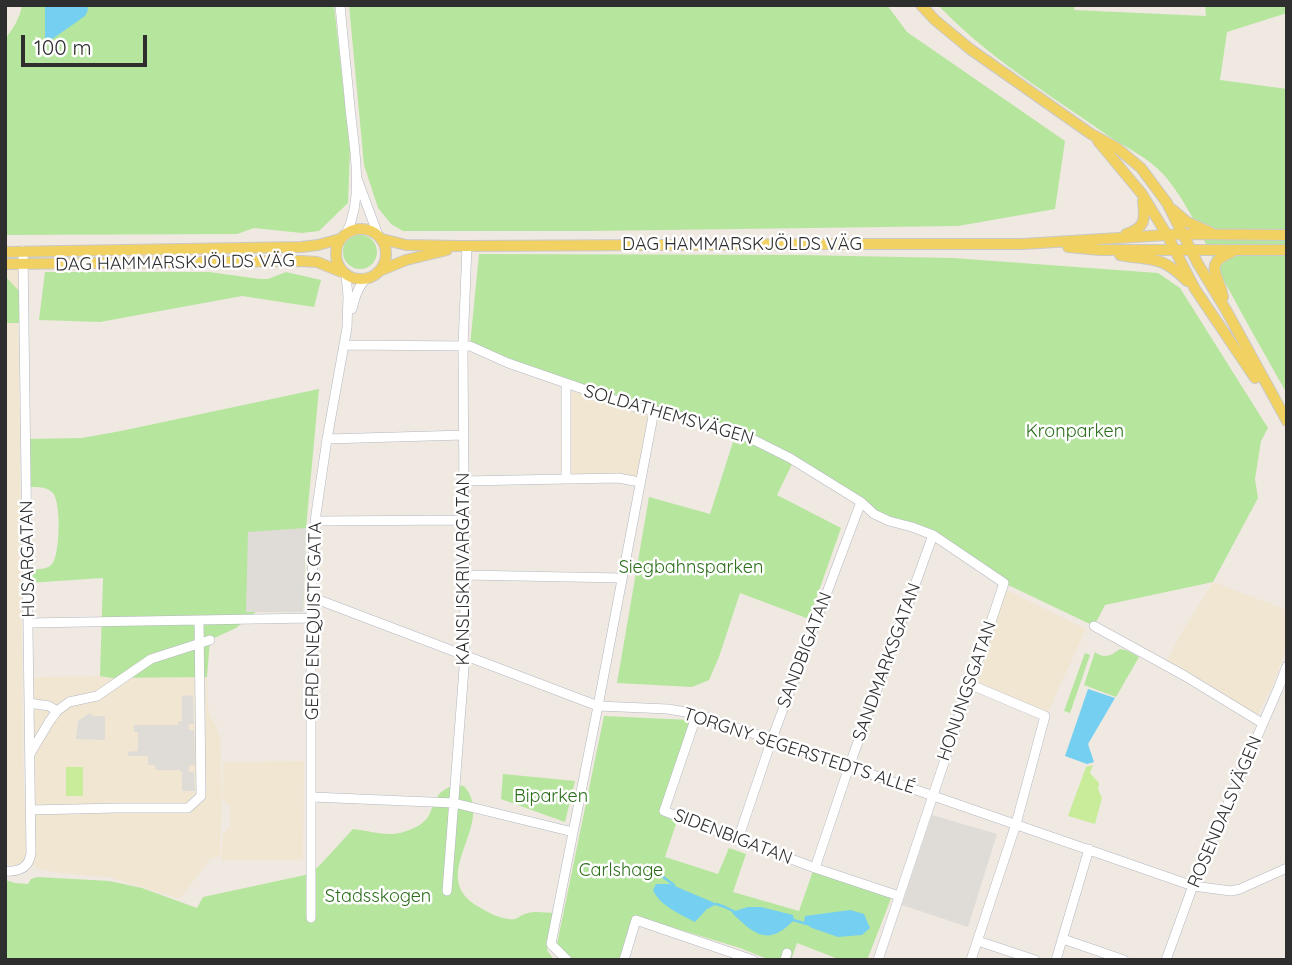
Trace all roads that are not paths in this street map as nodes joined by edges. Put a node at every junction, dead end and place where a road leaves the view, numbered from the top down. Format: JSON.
{"nodes":[{"id":1,"x":340,"y":5,"type":"edge"},
{"id":2,"x":922,"y":5,"type":"edge"},
{"id":3,"x":1091,"y":134,"type":"junction"},
{"id":4,"x":356,"y":177,"type":"junction"},
{"id":5,"x":1142,"y":194,"type":"junction"},
{"id":6,"x":1167,"y":203,"type":"junction"},
{"id":7,"x":1182,"y":234,"type":"junction"},
{"id":8,"x":1220,"y":234,"type":"junction"},
{"id":9,"x":1167,"y":235,"type":"junction"},
{"id":10,"x":1287,"y":235,"type":"edge"},
{"id":11,"x":343,"y":236,"type":"junction"},
{"id":12,"x":379,"y":237,"type":"junction"},
{"id":13,"x":1101,"y":245,"type":"junction"},
{"id":14,"x":463,"y":246,"type":"junction"},
{"id":15,"x":1174,"y":249,"type":"junction"},
{"id":16,"x":1191,"y":249,"type":"junction"},
{"id":17,"x":1238,"y":249,"type":"junction"},
{"id":18,"x":1287,"y":250,"type":"edge"},
{"id":19,"x":23,"y":251,"type":"junction"},
{"id":20,"x":5,"y":252,"type":"edge"},
{"id":21,"x":5,"y":264,"type":"edge"},
{"id":22,"x":24,"y":264,"type":"junction"},
{"id":23,"x":379,"y":271,"type":"junction"},
{"id":24,"x":344,"y":273,"type":"junction"},
{"id":25,"x":367,"y":278,"type":"junction"},
{"id":26,"x":1195,"y":289,"type":"junction"},
{"id":27,"x":1226,"y":310,"type":"junction"},
{"id":28,"x":347,"y":328,"type":"junction"},
{"id":29,"x":345,"y":345,"type":"junction"},
{"id":30,"x":463,"y":346,"type":"junction"},
{"id":31,"x":566,"y":384,"type":"junction"},
{"id":32,"x":654,"y":411,"type":"junction"},
{"id":33,"x":1287,"y":423,"type":"edge"},
{"id":34,"x":464,"y":435,"type":"junction"},
{"id":35,"x":327,"y":439,"type":"junction"},
{"id":36,"x":566,"y":479,"type":"junction"},
{"id":37,"x":464,"y":481,"type":"junction"},
{"id":38,"x":640,"y":482,"type":"junction"},
{"id":39,"x":861,"y":502,"type":"junction"},
{"id":40,"x":464,"y":520,"type":"junction"},
{"id":41,"x":314,"y":521,"type":"junction"},
{"id":42,"x":933,"y":535,"type":"junction"},
{"id":43,"x":465,"y":575,"type":"junction"},
{"id":44,"x":622,"y":578,"type":"junction"},
{"id":45,"x":1004,"y":583,"type":"joint"},
{"id":46,"x":311,"y":597,"type":"junction"},
{"id":47,"x":312,"y":618,"type":"junction"},
{"id":48,"x":199,"y":620,"type":"junction"},
{"id":49,"x":29,"y":623,"type":"junction"},
{"id":50,"x":1094,"y":626,"type":"dead end"},
{"id":51,"x":210,"y":640,"type":"dead end"},
{"id":52,"x":200,"y":643,"type":"junction"},
{"id":53,"x":465,"y":655,"type":"junction"},
{"id":54,"x":1287,"y":666,"type":"edge"},
{"id":55,"x":969,"y":684,"type":"junction"},
{"id":56,"x":29,"y":703,"type":"junction"},
{"id":57,"x":598,"y":706,"type":"junction"},
{"id":58,"x":57,"y":711,"type":"junction"},
{"id":59,"x":697,"y":714,"type":"junction"},
{"id":60,"x":1262,"y":723,"type":"junction"},
{"id":61,"x":771,"y":741,"type":"junction"},
{"id":62,"x":29,"y":755,"type":"junction"},
{"id":63,"x":849,"y":767,"type":"junction"},
{"id":64,"x":932,"y":795,"type":"junction"},
{"id":65,"x":312,"y":797,"type":"junction"},
{"id":66,"x":454,"y":803,"type":"junction"},
{"id":67,"x":31,"y":810,"type":"junction"},
{"id":68,"x":1016,"y":824,"type":"junction"},
{"id":69,"x":573,"y":832,"type":"junction"},
{"id":70,"x":738,"y":839,"type":"junction"},
{"id":71,"x":1089,"y":849,"type":"junction"},
{"id":72,"x":1287,"y":868,"type":"edge"},
{"id":73,"x":815,"y":869,"type":"junction"},
{"id":74,"x":5,"y":871,"type":"edge"},
{"id":75,"x":1193,"y":886,"type":"junction"},
{"id":76,"x":447,"y":891,"type":"dead end"},
{"id":77,"x":899,"y":897,"type":"junction"},
{"id":78,"x":311,"y":918,"type":"dead end"},
{"id":79,"x":1063,"y":939,"type":"junction"},
{"id":80,"x":978,"y":941,"type":"junction"},
{"id":81,"x":567,"y":960,"type":"edge"},
{"id":82,"x":624,"y":960,"type":"edge"},
{"id":83,"x":752,"y":960,"type":"edge"},
{"id":84,"x":878,"y":960,"type":"edge"},
{"id":85,"x":971,"y":960,"type":"edge"},
{"id":86,"x":1035,"y":960,"type":"edge"},
{"id":87,"x":1056,"y":960,"type":"edge"},
{"id":88,"x":1124,"y":960,"type":"edge"},
{"id":89,"x":1166,"y":960,"type":"edge"}],
"edges":[{"from":1,"to":4,"type":"street"},
{"from":2,"to":3,"type":"main road"},
{"from":3,"to":5,"type":"main road"},
{"from":3,"to":6,"type":"main road"},
{"from":4,"to":11,"type":"street"},
{"from":4,"to":12,"type":"street"},
{"from":5,"to":9,"type":"main road"},
{"from":5,"to":13,"type":"main road"},
{"from":6,"to":7,"type":"main road"},
{"from":6,"to":8,"type":"main road"},
{"from":7,"to":8,"type":"main road","name":"DAG HAMMARSKJÖLDS VÄG"},
{"from":7,"to":9,"type":"main road","name":"DAG HAMMARSKJÖLDS VÄG"},
{"from":7,"to":16,"type":"main road"},
{"from":8,"to":10,"type":"main road","name":"DAG HAMMARSKJÖLDS VÄG"},
{"from":9,"to":13,"type":"main road","name":"DAG HAMMARSKJÖLDS VÄG"},
{"from":9,"to":15,"type":"main road"},
{"from":11,"to":12,"type":"main road"},
{"from":11,"to":19,"type":"main road","name":"DAG HAMMARSKJÖLDS VÄG"},
{"from":11,"to":24,"type":"main road"},
{"from":12,"to":14,"type":"main road","name":"DAG HAMMARSKJÖLDS VÄG"},
{"from":12,"to":23,"type":"main road"},
{"from":13,"to":14,"type":"main road","name":"DAG HAMMARSKJÖLDS VÄG"},
{"from":13,"to":15,"type":"main road","name":"DAG HAMMARSKJÖLDS VÄG"},
{"from":13,"to":26,"type":"main road"},
{"from":14,"to":23,"type":"main road","name":"DAG HAMMARSKJÖLDS VÄG"},
{"from":14,"to":30,"type":"street","name":"KANSLISKRIVARGATAN"},
{"from":15,"to":16,"type":"main road","name":"DAG HAMMARSKJÖLDS VÄG"},
{"from":15,"to":26,"type":"main road"},
{"from":16,"to":17,"type":"main road","name":"DAG HAMMARSKJÖLDS VÄG"},
{"from":16,"to":27,"type":"main road"},
{"from":17,"to":18,"type":"main road","name":"DAG HAMMARSKJÖLDS VÄG"},
{"from":17,"to":27,"type":"main road"},
{"from":19,"to":20,"type":"main road","name":"DAG HAMMARSKJÖLDS VÄG"},
{"from":19,"to":22,"type":"street","name":"HUSARGATAN"},
{"from":21,"to":22,"type":"main road","name":"DAG HAMMARSKJÖLDS VÄG"},
{"from":22,"to":24,"type":"main road","name":"DAG HAMMARSKJÖLDS VÄG"},
{"from":22,"to":49,"type":"street","name":"HUSARGATAN"},
{"from":23,"to":25,"type":"main road"},
{"from":24,"to":25,"type":"main road"},
{"from":24,"to":28,"type":"street","name":"GERD ENEQUISTS GATA"},
{"from":25,"to":28,"type":"street","name":"GERD ENEQUISTS GATA"},
{"from":26,"to":33,"type":"main road"},
{"from":27,"to":33,"type":"main road"},
{"from":28,"to":29,"type":"street","name":"GERD ENEQUISTS GATA"},
{"from":29,"to":30,"type":"street","name":"SOLDATHEMSVÄGEN"},
{"from":29,"to":35,"type":"street","name":"GERD ENEQUISTS GATA"},
{"from":30,"to":31,"type":"street","name":"SOLDATHEMSVÄGEN"},
{"from":30,"to":34,"type":"street","name":"KANSLISKRIVARGATAN"},
{"from":31,"to":32,"type":"street","name":"SOLDATHEMSVÄGEN"},
{"from":31,"to":36,"type":"street"},
{"from":32,"to":38,"type":"street"},
{"from":32,"to":39,"type":"street","name":"SOLDATHEMSVÄGEN"},
{"from":34,"to":35,"type":"street"},
{"from":34,"to":37,"type":"street","name":"KANSLISKRIVARGATAN"},
{"from":35,"to":41,"type":"street","name":"GERD ENEQUISTS GATA"},
{"from":36,"to":37,"type":"street"},
{"from":36,"to":38,"type":"street"},
{"from":37,"to":40,"type":"street","name":"KANSLISKRIVARGATAN"},
{"from":38,"to":44,"type":"street"},
{"from":39,"to":42,"type":"street","name":"SOLDATHEMSVÄGEN"},
{"from":39,"to":61,"type":"street","name":"SANDBIGATAN"},
{"from":40,"to":41,"type":"street"},
{"from":40,"to":43,"type":"street","name":"KANSLISKRIVARGATAN"},
{"from":41,"to":46,"type":"street","name":"GERD ENEQUISTS GATA"},
{"from":42,"to":45,"type":"street","name":"SOLDATHEMSVÄGEN"},
{"from":42,"to":63,"type":"street","name":"SANDMARKSGATAN"},
{"from":43,"to":44,"type":"street"},
{"from":43,"to":53,"type":"street","name":"KANSLISKRIVARGATAN"},
{"from":44,"to":57,"type":"street"},
{"from":45,"to":55,"type":"street","name":"HONUNGSGATAN"},
{"from":46,"to":47,"type":"street","name":"GERD ENEQUISTS GATA"},
{"from":46,"to":53,"type":"street","name":"TORGNY SEGERSTEDTS ALLÉ"},
{"from":47,"to":48,"type":"street"},
{"from":47,"to":65,"type":"street","name":"GERD ENEQUISTS GATA"},
{"from":48,"to":49,"type":"street"},
{"from":48,"to":52,"type":"street"},
{"from":49,"to":56,"type":"street","name":"HUSARGATAN"},
{"from":50,"to":60,"type":"street"},
{"from":51,"to":52,"type":"street"},
{"from":52,"to":58,"type":"street"},
{"from":52,"to":67,"type":"street"},
{"from":53,"to":57,"type":"street","name":"TORGNY SEGERSTEDTS ALLÉ"},
{"from":53,"to":66,"type":"street","name":"KANSLISKRIVARGATAN"},
{"from":54,"to":60,"type":"street","name":"ROSENDALSVÄGEN"},
{"from":55,"to":64,"type":"street","name":"HONUNGSGATAN"},
{"from":55,"to":68,"type":"street"},
{"from":56,"to":58,"type":"street"},
{"from":56,"to":62,"type":"street","name":"HUSARGATAN"},
{"from":57,"to":59,"type":"street","name":"TORGNY SEGERSTEDTS ALLÉ"},
{"from":57,"to":69,"type":"street"},
{"from":58,"to":62,"type":"street"},
{"from":59,"to":61,"type":"street","name":"TORGNY SEGERSTEDTS ALLÉ"},
{"from":59,"to":70,"type":"street","name":"SIDENBIGATAN"},
{"from":60,"to":75,"type":"street","name":"ROSENDALSVÄGEN"},
{"from":61,"to":63,"type":"street","name":"TORGNY SEGERSTEDTS ALLÉ"},
{"from":61,"to":70,"type":"street","name":"SANDBIGATAN"},
{"from":62,"to":67,"type":"street","name":"HUSARGATAN"},
{"from":63,"to":64,"type":"street","name":"TORGNY SEGERSTEDTS ALLÉ"},
{"from":63,"to":73,"type":"street","name":"SANDMARKSGATAN"},
{"from":64,"to":68,"type":"street","name":"TORGNY SEGERSTEDTS ALLÉ"},
{"from":64,"to":77,"type":"street","name":"HONUNGSGATAN"},
{"from":65,"to":66,"type":"street"},
{"from":65,"to":78,"type":"street","name":"GERD ENEQUISTS GATA"},
{"from":66,"to":69,"type":"street"},
{"from":66,"to":76,"type":"street","name":"KANSLISKRIVARGATAN"},
{"from":67,"to":74,"type":"street","name":"HUSARGATAN"},
{"from":68,"to":71,"type":"street","name":"TORGNY SEGERSTEDTS ALLÉ"},
{"from":68,"to":80,"type":"street"},
{"from":69,"to":81,"type":"street"},
{"from":70,"to":73,"type":"street","name":"SIDENBIGATAN"},
{"from":71,"to":75,"type":"street","name":"TORGNY SEGERSTEDTS ALLÉ"},
{"from":71,"to":79,"type":"street"},
{"from":72,"to":75,"type":"street","name":"TORGNY SEGERSTEDTS ALLÉ"},
{"from":73,"to":77,"type":"street","name":"SIDENBIGATAN"},
{"from":75,"to":89,"type":"street","name":"ROSENDALSVÄGEN"},
{"from":77,"to":84,"type":"street","name":"HONUNGSGATAN"},
{"from":79,"to":87,"type":"street"},
{"from":79,"to":88,"type":"street"},
{"from":80,"to":85,"type":"street"},
{"from":80,"to":86,"type":"street"},
{"from":82,"to":83,"type":"street"}]}
